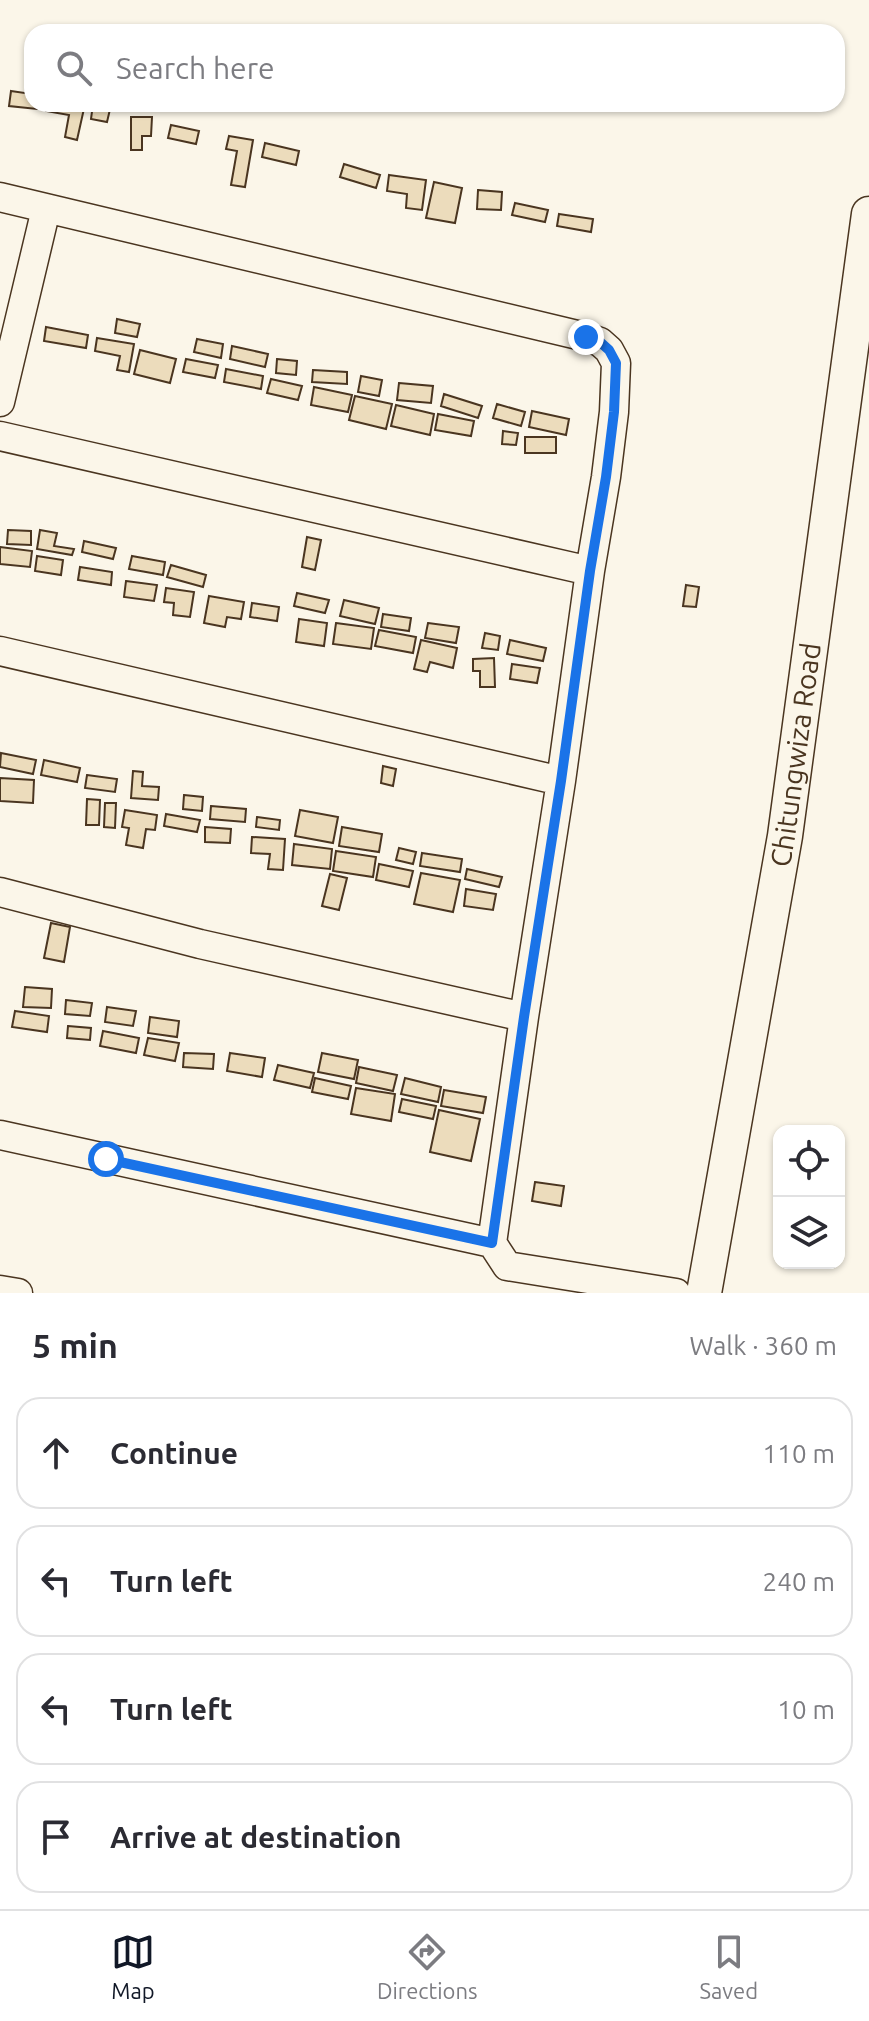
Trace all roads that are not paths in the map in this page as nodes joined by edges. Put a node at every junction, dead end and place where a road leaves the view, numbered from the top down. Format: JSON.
{"nodes":[{"id":1,"x":0,"y":197,"type":"edge"},
{"id":2,"x":46,"y":209,"type":"junction"},
{"id":3,"x":869,"y":214,"type":"edge"},
{"id":4,"x":0,"y":402,"type":"edge"},
{"id":5,"x":0,"y":436,"type":"edge"},
{"id":6,"x":590,"y":571,"type":"junction"},
{"id":7,"x":0,"y":651,"type":"edge"},
{"id":8,"x":561,"y":781,"type":"junction"},
{"id":9,"x":0,"y":892,"type":"edge"},
{"id":10,"x":524,"y":1017,"type":"junction"},
{"id":11,"x":0,"y":1135,"type":"edge"},
{"id":12,"x":492,"y":1243,"type":"junction"},
{"id":13,"x":0,"y":1290,"type":"edge"},
{"id":14,"x":18,"y":1293,"type":"edge"},
{"id":15,"x":676,"y":1293,"type":"edge"},
{"id":16,"x":704,"y":1293,"type":"edge"}],
"edges":[{"from":1,"to":2,"type":"street"},
{"from":2,"to":4,"type":"street"},
{"from":2,"to":6,"type":"street"},
{"from":3,"to":16,"type":"main road","name":"Chitungwiza Road"},
{"from":5,"to":6,"type":"street"},
{"from":6,"to":8,"type":"street"},
{"from":7,"to":8,"type":"street"},
{"from":8,"to":10,"type":"street"},
{"from":9,"to":10,"type":"street"},
{"from":10,"to":12,"type":"street"},
{"from":11,"to":12,"type":"street"},
{"from":12,"to":15,"type":"street"},
{"from":13,"to":14,"type":"street"}]}
